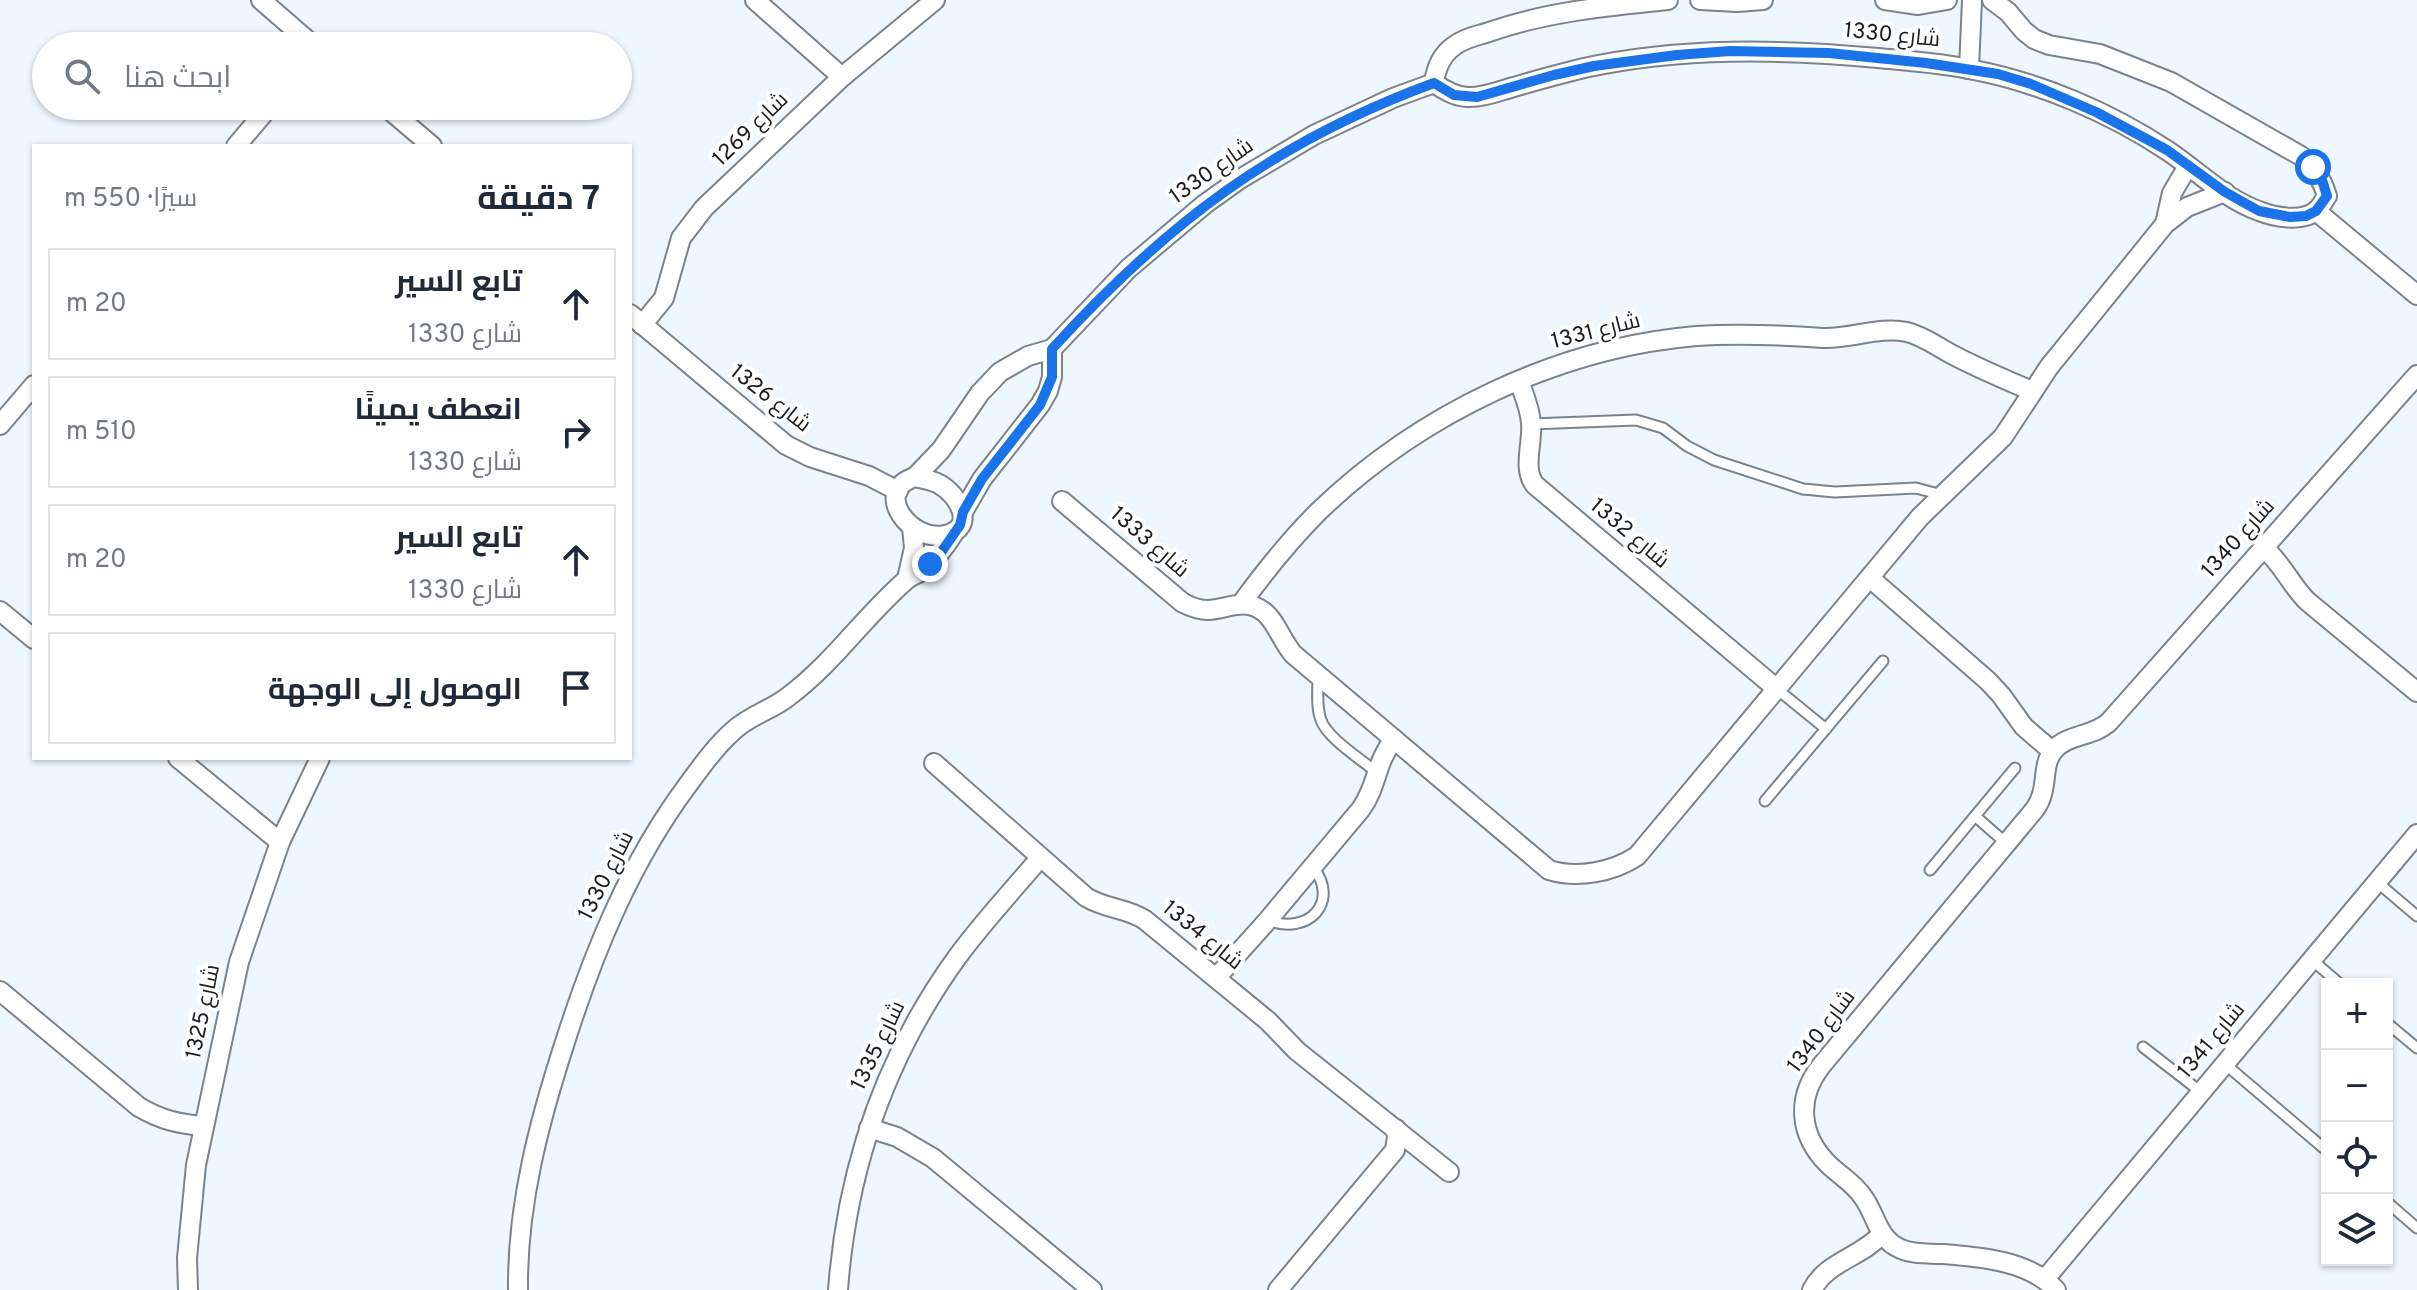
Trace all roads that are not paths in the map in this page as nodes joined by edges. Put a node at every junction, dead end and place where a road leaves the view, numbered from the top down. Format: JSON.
{"nodes":[{"id":1,"x":261,"y":0,"type":"edge"},
{"id":2,"x":755,"y":0,"type":"edge"},
{"id":3,"x":935,"y":0,"type":"edge"},
{"id":4,"x":1668,"y":0,"type":"edge"},
{"id":5,"x":1700,"y":0,"type":"edge"},
{"id":6,"x":1763,"y":0,"type":"edge"},
{"id":7,"x":1885,"y":0,"type":"edge"},
{"id":8,"x":1947,"y":0,"type":"edge"},
{"id":9,"x":1972,"y":0,"type":"edge"},
{"id":10,"x":1992,"y":0,"type":"edge"},
{"id":11,"x":2009,"y":6,"type":"edge"},
{"id":12,"x":298,"y":32,"type":"edge"},
{"id":13,"x":1969,"y":69,"type":"junction"},
{"id":14,"x":842,"y":77,"type":"junction"},
{"id":15,"x":1434,"y":83,"type":"junction"},
{"id":16,"x":258,"y":120,"type":"edge"},
{"id":17,"x":401,"y":120,"type":"edge"},
{"id":18,"x":238,"y":144,"type":"edge"},
{"id":19,"x":430,"y":144,"type":"edge"},
{"id":20,"x":2188,"y":166,"type":"junction"},
{"id":21,"x":2225,"y":192,"type":"junction"},
{"id":22,"x":2316,"y":211,"type":"junction"},
{"id":23,"x":2165,"y":224,"type":"junction"},
{"id":24,"x":2417,"y":295,"type":"edge"},
{"id":25,"x":636,"y":319,"type":"edge"},
{"id":26,"x":1052,"y":349,"type":"junction"},
{"id":27,"x":2417,"y":375,"type":"edge"},
{"id":28,"x":1519,"y":381,"type":"junction"},
{"id":29,"x":32,"y":387,"type":"edge"},
{"id":30,"x":2032,"y":391,"type":"junction"},
{"id":31,"x":1531,"y":424,"type":"junction"},
{"id":32,"x":0,"y":425,"type":"edge"},
{"id":33,"x":915,"y":477,"type":"junction"},
{"id":34,"x":898,"y":491,"type":"junction"},
{"id":35,"x":1942,"y":495,"type":"junction"},
{"id":36,"x":1062,"y":501,"type":"dead end"},
{"id":37,"x":963,"y":512,"type":"junction"},
{"id":38,"x":912,"y":527,"type":"junction"},
{"id":39,"x":955,"y":531,"type":"junction"},
{"id":40,"x":2264,"y":548,"type":"junction"},
{"id":41,"x":1870,"y":578,"type":"junction"},
{"id":42,"x":907,"y":579,"type":"junction"},
{"id":43,"x":1241,"y":604,"type":"junction"},
{"id":44,"x":0,"y":611,"type":"edge"},
{"id":45,"x":32,"y":637,"type":"edge"},
{"id":46,"x":1883,"y":661,"type":"dead end"},
{"id":47,"x":1318,"y":674,"type":"junction"},
{"id":48,"x":1777,"y":689,"type":"junction"},
{"id":49,"x":2417,"y":692,"type":"edge"},
{"id":50,"x":1826,"y":729,"type":"junction"},
{"id":51,"x":1394,"y":739,"type":"junction"},
{"id":52,"x":2052,"y":751,"type":"junction"},
{"id":53,"x":180,"y":760,"type":"edge"},
{"id":54,"x":319,"y":760,"type":"edge"},
{"id":55,"x":934,"y":763,"type":"dead end"},
{"id":56,"x":2015,"y":768,"type":"dead end"},
{"id":57,"x":1376,"y":772,"type":"junction"},
{"id":58,"x":1765,"y":801,"type":"dead end"},
{"id":59,"x":1975,"y":816,"type":"junction"},
{"id":60,"x":2417,"y":834,"type":"edge"},
{"id":61,"x":280,"y":842,"type":"junction"},
{"id":62,"x":2007,"y":844,"type":"junction"},
{"id":63,"x":1040,"y":858,"type":"junction"},
{"id":64,"x":1313,"y":867,"type":"junction"},
{"id":65,"x":1930,"y":870,"type":"dead end"},
{"id":66,"x":2377,"y":882,"type":"junction"},
{"id":67,"x":2417,"y":916,"type":"edge"},
{"id":68,"x":1268,"y":920,"type":"junction"},
{"id":69,"x":2312,"y":960,"type":"junction"},
{"id":70,"x":1216,"y":978,"type":"junction"},
{"id":71,"x":2333,"y":978,"type":"edge"},
{"id":72,"x":0,"y":991,"type":"edge"},
{"id":73,"x":2393,"y":1028,"type":"edge"},
{"id":74,"x":2143,"y":1047,"type":"dead end"},
{"id":75,"x":2417,"y":1048,"type":"edge"},
{"id":76,"x":2225,"y":1064,"type":"junction"},
{"id":77,"x":2201,"y":1092,"type":"junction"},
{"id":78,"x":204,"y":1126,"type":"junction"},
{"id":79,"x":869,"y":1128,"type":"junction"},
{"id":80,"x":1396,"y":1129,"type":"junction"},
{"id":81,"x":2321,"y":1146,"type":"edge"},
{"id":82,"x":1449,"y":1172,"type":"dead end"},
{"id":83,"x":2393,"y":1207,"type":"edge"},
{"id":84,"x":2417,"y":1228,"type":"edge"},
{"id":85,"x":1882,"y":1234,"type":"junction"},
{"id":86,"x":2051,"y":1284,"type":"edge"},
{"id":87,"x":188,"y":1290,"type":"edge"},
{"id":88,"x":518,"y":1290,"type":"edge"},
{"id":89,"x":838,"y":1290,"type":"edge"},
{"id":90,"x":1092,"y":1290,"type":"edge"},
{"id":91,"x":1278,"y":1290,"type":"edge"},
{"id":92,"x":1812,"y":1290,"type":"edge"}],
"edges":[{"from":1,"to":12,"type":"street"},
{"from":2,"to":14,"type":"street"},
{"from":3,"to":14,"type":"street","name":"شارع 1269"},
{"from":4,"to":15,"type":"street"},
{"from":5,"to":6,"type":"street"},
{"from":7,"to":8,"type":"street","name":"شارع 1330"},
{"from":9,"to":13,"type":"street"},
{"from":10,"to":11,"type":"street"},
{"from":11,"to":22,"type":"street"},
{"from":13,"to":15,"type":"street","name":"شارع 1330"},
{"from":13,"to":20,"type":"street","name":"شارع 1330"},
{"from":14,"to":25,"type":"street","name":"شارع 1269"},
{"from":15,"to":26,"type":"street","name":"شارع 1330"},
{"from":16,"to":18,"type":"street"},
{"from":17,"to":19,"type":"street"},
{"from":20,"to":21,"type":"street","name":"شارع 1330"},
{"from":20,"to":23,"type":"street"},
{"from":21,"to":22,"type":"street","name":"شارع 1330"},
{"from":21,"to":23,"type":"street"},
{"from":22,"to":24,"type":"street"},
{"from":23,"to":30,"type":"street"},
{"from":25,"to":34,"type":"street","name":"شارع 1326"},
{"from":26,"to":33,"type":"street","name":"شارع 1330"},
{"from":26,"to":37,"type":"street"},
{"from":27,"to":40,"type":"street","name":"شارع 1340"},
{"from":28,"to":30,"type":"street","name":"شارع 1331"},
{"from":28,"to":31,"type":"street","name":"شارع 1332"},
{"from":28,"to":43,"type":"street","name":"شارع 1331"},
{"from":29,"to":32,"type":"street"},
{"from":30,"to":35,"type":"street"},
{"from":31,"to":35,"type":"lane"},
{"from":31,"to":48,"type":"street","name":"شارع 1332"},
{"from":33,"to":34,"type":"street"},
{"from":33,"to":37,"type":"street"},
{"from":34,"to":38,"type":"street"},
{"from":35,"to":41,"type":"street"},
{"from":36,"to":43,"type":"street","name":"شارع 1333"},
{"from":37,"to":39,"type":"street"},
{"from":38,"to":39,"type":"street"},
{"from":38,"to":42,"type":"street"},
{"from":39,"to":42,"type":"street","name":"شارع 1330"},
{"from":40,"to":49,"type":"street"},
{"from":40,"to":52,"type":"street","name":"شارع 1340"},
{"from":41,"to":48,"type":"street"},
{"from":41,"to":52,"type":"street"},
{"from":42,"to":88,"type":"street","name":"شارع 1330"},
{"from":43,"to":47,"type":"street"},
{"from":44,"to":45,"type":"street"},
{"from":46,"to":50,"type":"lane"},
{"from":47,"to":51,"type":"street"},
{"from":47,"to":57,"type":"lane"},
{"from":48,"to":50,"type":"lane"},
{"from":48,"to":51,"type":"street"},
{"from":50,"to":58,"type":"lane"},
{"from":51,"to":57,"type":"street"},
{"from":52,"to":62,"type":"street","name":"شارع 1340"},
{"from":53,"to":61,"type":"street"},
{"from":54,"to":61,"type":"street","name":"شارع 1325"},
{"from":55,"to":63,"type":"street","name":"شارع 1334"},
{"from":56,"to":59,"type":"lane"},
{"from":57,"to":64,"type":"street"},
{"from":59,"to":62,"type":"lane"},
{"from":59,"to":65,"type":"lane"},
{"from":60,"to":66,"type":"street","name":"شارع 1341"},
{"from":61,"to":78,"type":"street","name":"شارع 1325"},
{"from":62,"to":85,"type":"street","name":"شارع 1340"},
{"from":63,"to":70,"type":"street","name":"شارع 1334"},
{"from":63,"to":79,"type":"street","name":"شارع 1335"},
{"from":64,"to":68,"type":"street"},
{"from":64,"to":68,"type":"lane"},
{"from":66,"to":67,"type":"lane"},
{"from":66,"to":69,"type":"street","name":"شارع 1341"},
{"from":68,"to":70,"type":"street"},
{"from":69,"to":71,"type":"lane"},
{"from":69,"to":76,"type":"street","name":"شارع 1341"},
{"from":70,"to":80,"type":"street","name":"شارع 1334"},
{"from":72,"to":78,"type":"street"},
{"from":73,"to":75,"type":"lane"},
{"from":74,"to":77,"type":"lane"},
{"from":76,"to":77,"type":"street","name":"شارع 1341"},
{"from":76,"to":81,"type":"lane"},
{"from":77,"to":86,"type":"street","name":"شارع 1341"},
{"from":78,"to":87,"type":"street","name":"شارع 1325"},
{"from":79,"to":89,"type":"street","name":"شارع 1335"},
{"from":79,"to":90,"type":"street"},
{"from":80,"to":82,"type":"street","name":"شارع 1334"},
{"from":80,"to":91,"type":"street"},
{"from":83,"to":84,"type":"lane"},
{"from":85,"to":86,"type":"street"},
{"from":85,"to":92,"type":"street"}]}
